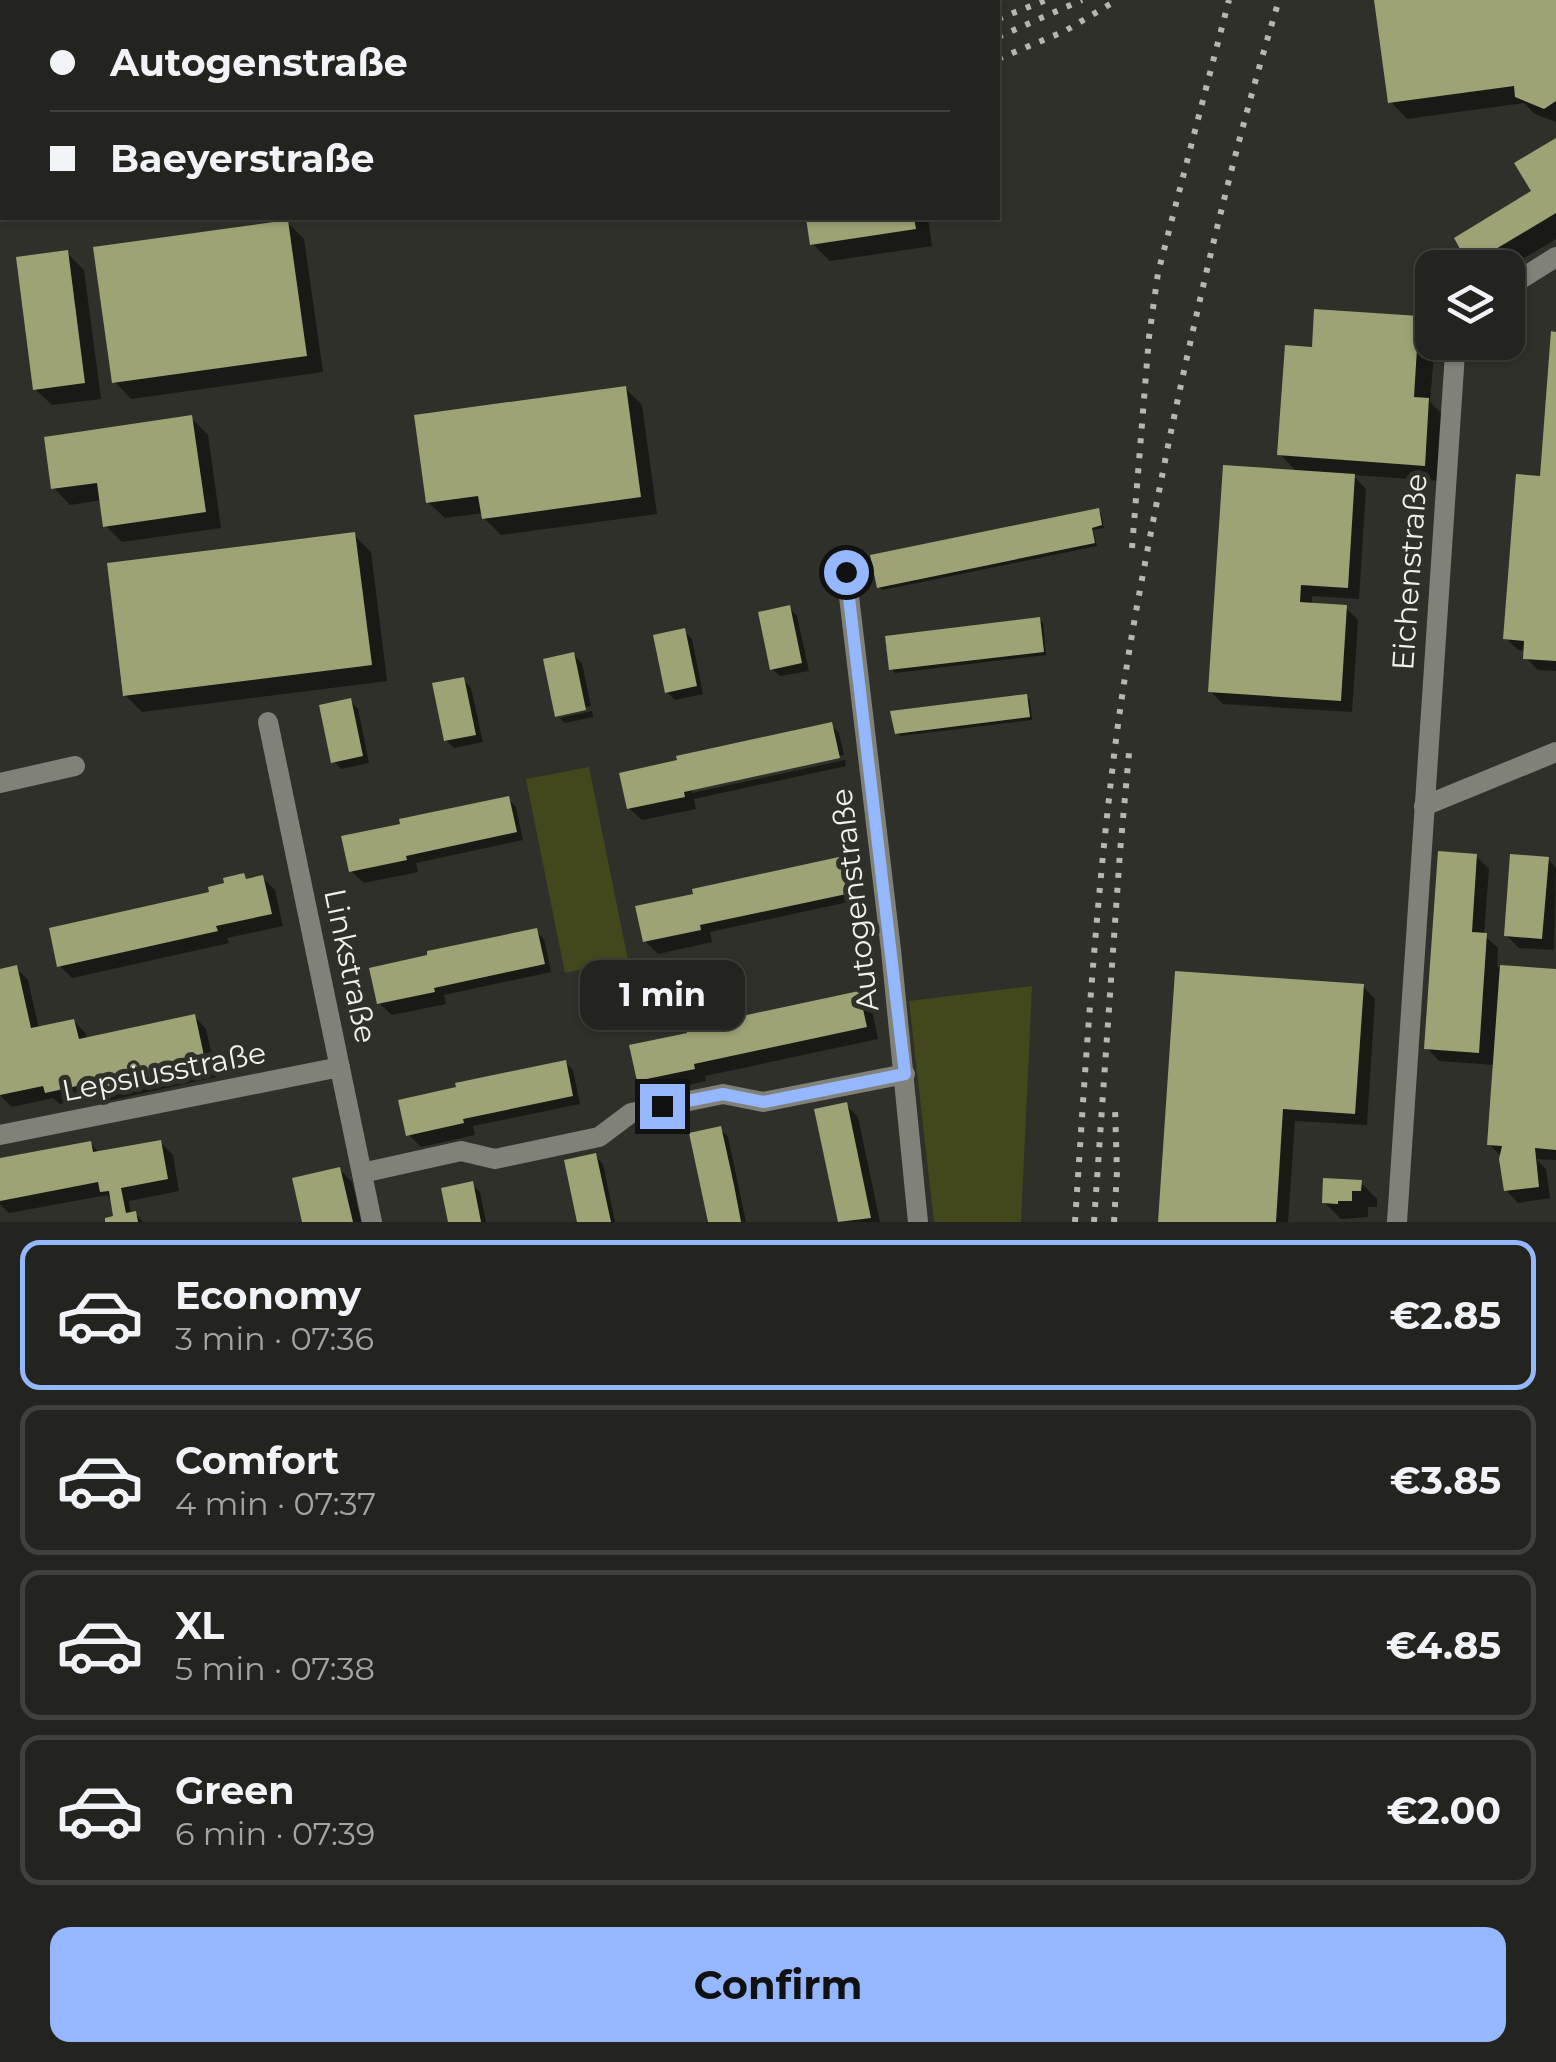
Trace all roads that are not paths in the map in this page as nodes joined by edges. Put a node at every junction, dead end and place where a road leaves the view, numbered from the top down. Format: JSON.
{"nodes":[{"id":1,"x":1556,"y":257,"type":"edge"},
{"id":2,"x":1525,"y":276,"type":"edge"},
{"id":3,"x":1455,"y":360,"type":"edge"},
{"id":4,"x":846,"y":572,"type":"dead end"},
{"id":5,"x":268,"y":722,"type":"dead end"},
{"id":6,"x":1556,"y":752,"type":"edge"},
{"id":7,"x":75,"y":766,"type":"dead end"},
{"id":8,"x":0,"y":783,"type":"edge"},
{"id":9,"x":1424,"y":806,"type":"junction"},
{"id":10,"x":340,"y":1067,"type":"junction"},
{"id":11,"x":905,"y":1074,"type":"junction"},
{"id":12,"x":0,"y":1135,"type":"edge"},
{"id":13,"x":362,"y":1173,"type":"junction"},
{"id":14,"x":372,"y":1222,"type":"edge"},
{"id":15,"x":918,"y":1222,"type":"edge"},
{"id":16,"x":1397,"y":1222,"type":"edge"}],
"edges":[{"from":1,"to":2,"type":"street"},
{"from":3,"to":9,"type":"street","name":"Eichenstraße"},
{"from":4,"to":11,"type":"street","name":"Autogenstraße"},
{"from":5,"to":10,"type":"street","name":"Linkstraße"},
{"from":6,"to":9,"type":"street"},
{"from":7,"to":8,"type":"street"},
{"from":9,"to":16,"type":"street","name":"Eichenstraße"},
{"from":10,"to":12,"type":"street","name":"Lepsiusstraße"},
{"from":10,"to":13,"type":"street","name":"Linkstraße"},
{"from":11,"to":13,"type":"street"},
{"from":11,"to":15,"type":"street","name":"Autogenstraße"},
{"from":13,"to":14,"type":"street","name":"Linkstraße"}]}
